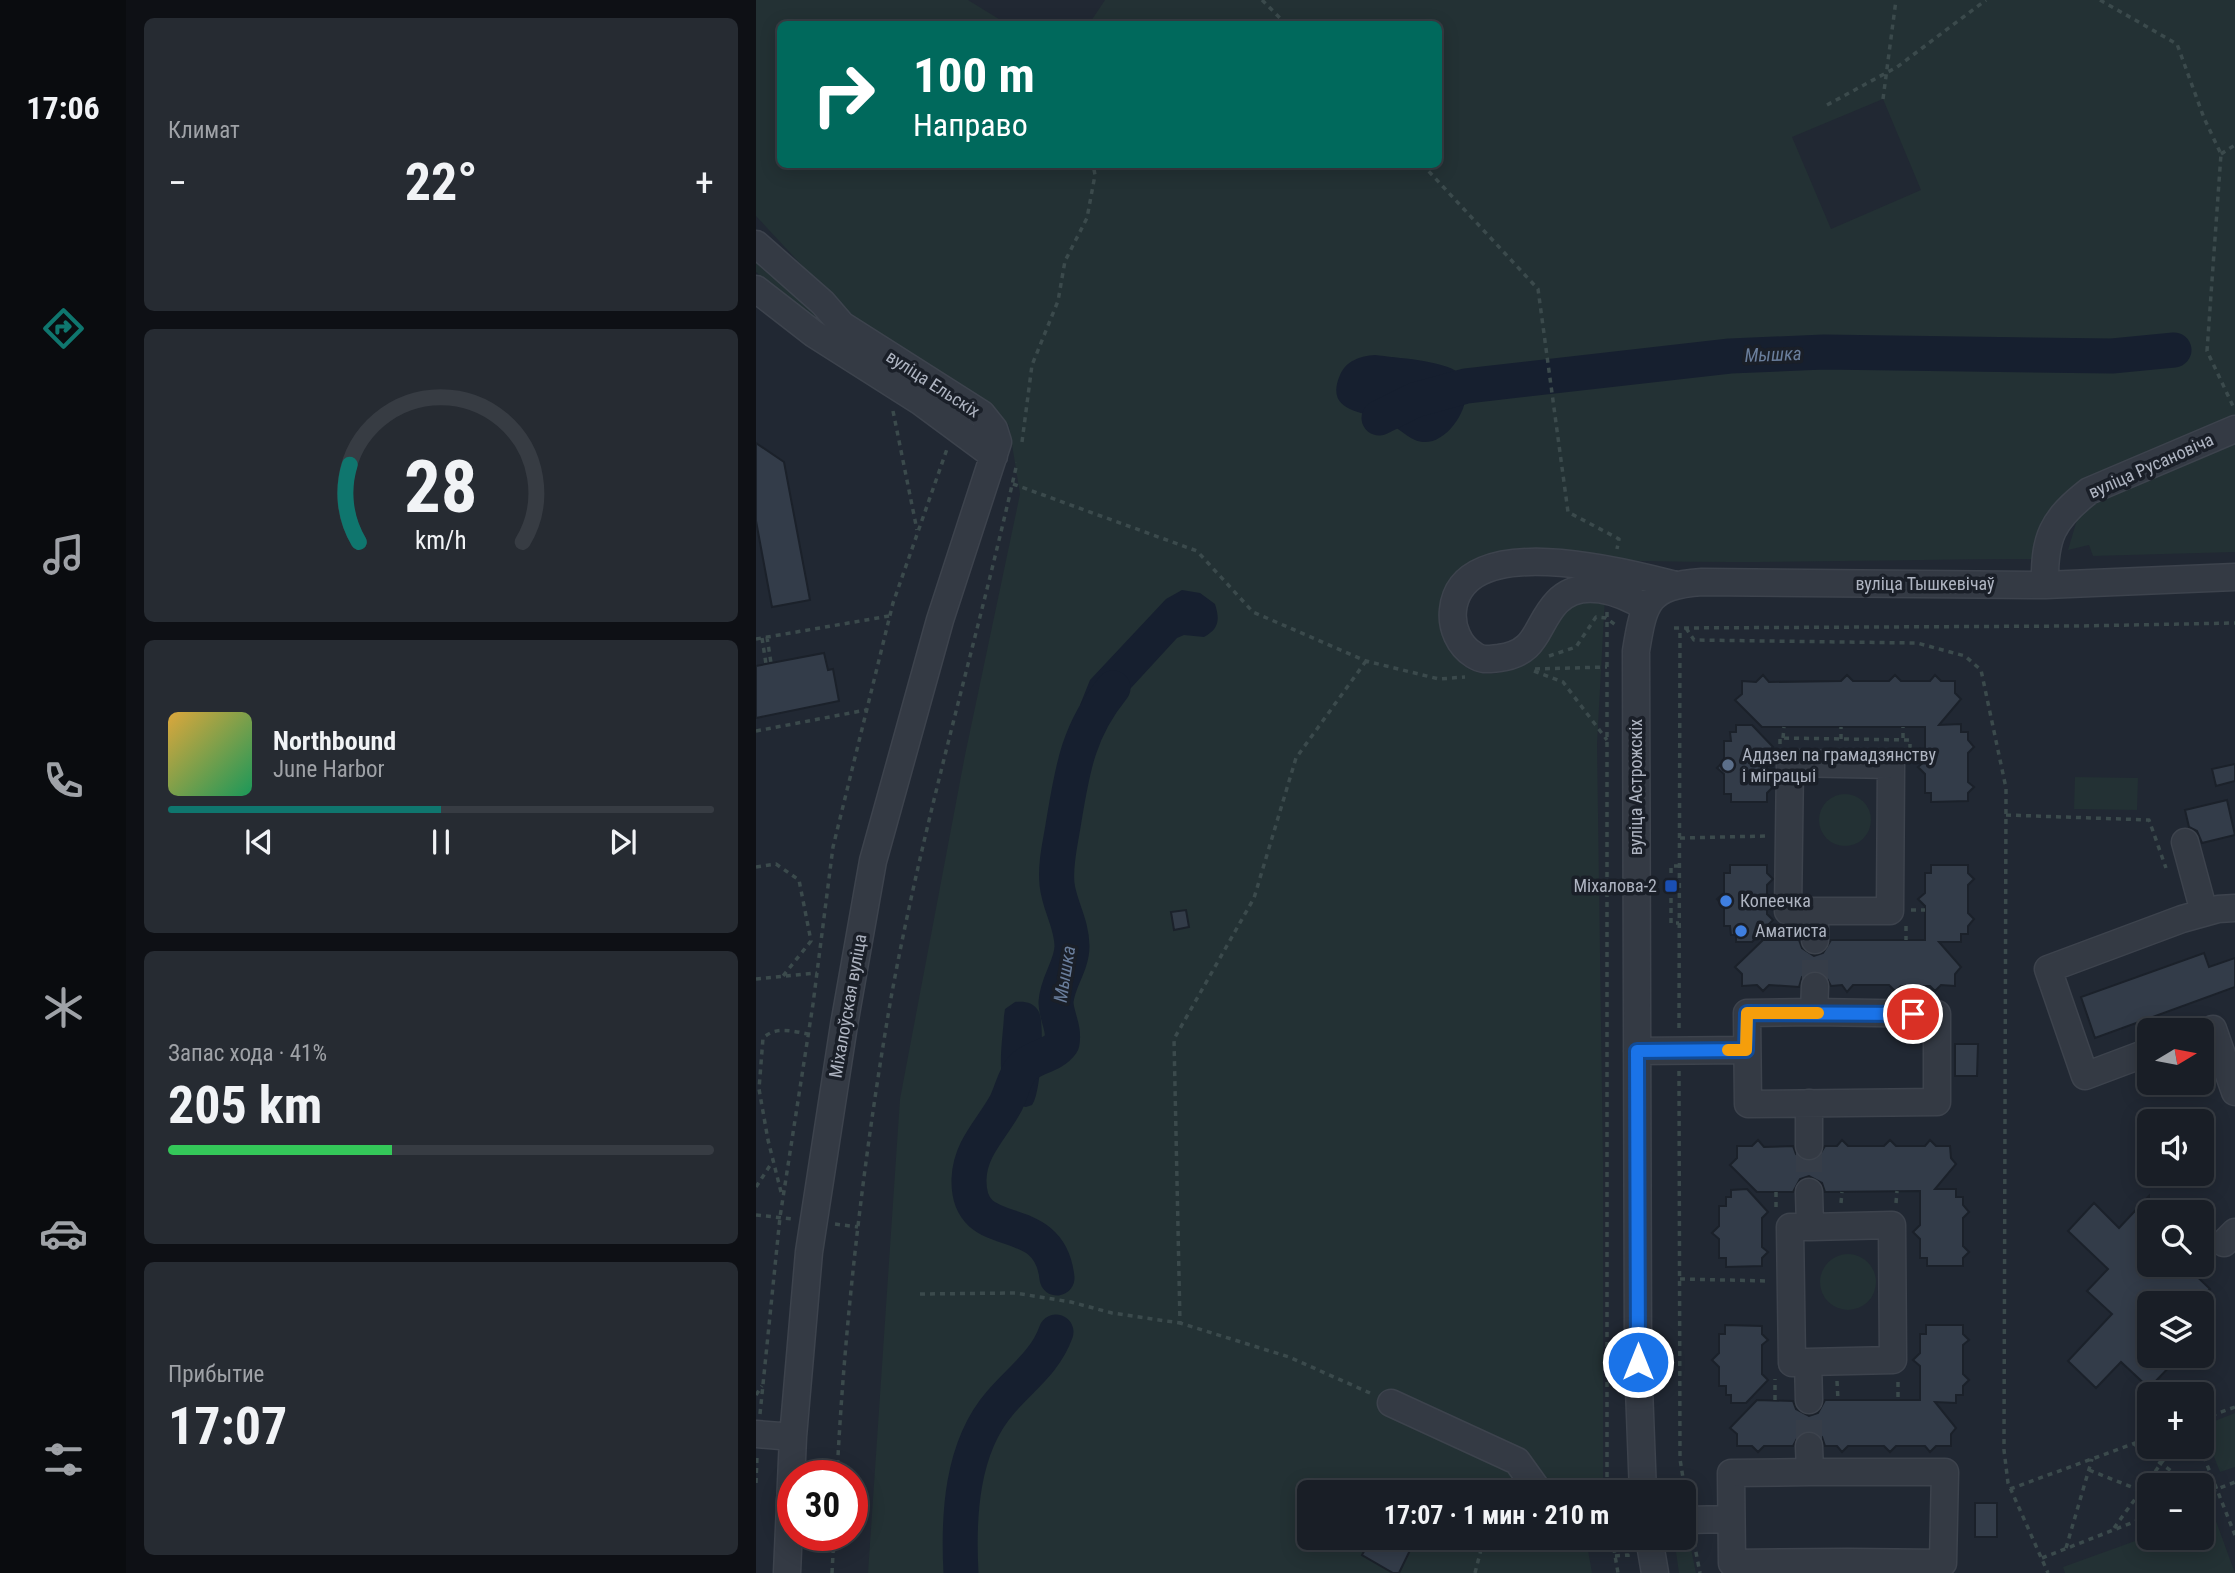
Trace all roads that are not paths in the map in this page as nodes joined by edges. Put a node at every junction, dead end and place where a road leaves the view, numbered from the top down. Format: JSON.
{"nodes":[{"id":1,"x":756,"y":244,"type":"edge"},
{"id":2,"x":756,"y":289,"type":"edge"},
{"id":3,"x":2235,"y":429,"type":"edge"},
{"id":4,"x":1006,"y":457,"type":"junction"},
{"id":5,"x":2235,"y":578,"type":"edge"},
{"id":6,"x":1672,"y":584,"type":"junction"},
{"id":7,"x":2045,"y":585,"type":"junction"},
{"id":8,"x":1634,"y":621,"type":"junction"},
{"id":9,"x":2185,"y":842,"type":"dead end"},
{"id":10,"x":2235,"y":908,"type":"edge"},
{"id":11,"x":1815,"y":911,"type":"junction"},
{"id":12,"x":2204,"y":912,"type":"junction"},
{"id":13,"x":1815,"y":940,"type":"tunnel mouth"},
{"id":14,"x":1815,"y":986,"type":"tunnel mouth"},
{"id":15,"x":1814,"y":1013,"type":"junction"},
{"id":16,"x":2214,"y":1032,"type":"edge"},
{"id":17,"x":1746,"y":1050,"type":"junction"},
{"id":18,"x":1637,"y":1051,"type":"junction"},
{"id":19,"x":2137,"y":1056,"type":"edge"},
{"id":20,"x":2235,"y":1092,"type":"edge"},
{"id":21,"x":1809,"y":1103,"type":"junction"},
{"id":22,"x":1809,"y":1146,"type":"tunnel mouth"},
{"id":23,"x":1809,"y":1192,"type":"tunnel mouth"},
{"id":24,"x":1810,"y":1227,"type":"junction"},
{"id":25,"x":1808,"y":1362,"type":"junction"},
{"id":26,"x":1809,"y":1401,"type":"tunnel mouth"},
{"id":27,"x":1391,"y":1402,"type":"road end"},
{"id":28,"x":757,"y":1434,"type":"edge"},
{"id":29,"x":793,"y":1437,"type":"junction"},
{"id":30,"x":1809,"y":1446,"type":"tunnel mouth"},
{"id":31,"x":1810,"y":1472,"type":"junction"},
{"id":32,"x":1530,"y":1480,"type":"edge"},
{"id":33,"x":1643,"y":1480,"type":"edge"},
{"id":34,"x":1731,"y":1519,"type":"junction"},
{"id":35,"x":1696,"y":1520,"type":"edge"},
{"id":36,"x":1651,"y":1550,"type":"edge"},
{"id":37,"x":1848,"y":1568,"type":"edge"},
{"id":38,"x":787,"y":1573,"type":"edge"},
{"id":39,"x":1655,"y":1573,"type":"edge"}],
"edges":[{"from":1,"to":4,"type":"street","name":"вуліца Ельскіх"},
{"from":2,"to":4,"type":"street","name":"вуліца Ельскіх"},
{"from":3,"to":7,"type":"street","name":"вуліца Русановіча"},
{"from":4,"to":29,"type":"street","name":"Міхалоўская вуліца"},
{"from":5,"to":7,"type":"street","name":"вуліца Тышкевічаў"},
{"from":6,"to":7,"type":"street","name":"вуліца Тышкевічаў"},
{"from":6,"to":8,"type":"street"},
{"from":6,"to":8,"type":"street","name":"вуліца Тышкевічаў"},
{"from":8,"to":18,"type":"street","name":"вуліца Астрожскіх"},
{"from":9,"to":12,"type":"street"},
{"from":10,"to":12,"type":"street"},
{"from":11,"to":11,"type":"street"},
{"from":11,"to":13,"type":"street"},
{"from":12,"to":19,"type":"street"},
{"from":14,"to":15,"type":"street"},
{"from":15,"to":17,"type":"street"},
{"from":15,"to":21,"type":"street"},
{"from":16,"to":20,"type":"street"},
{"from":17,"to":18,"type":"street"},
{"from":17,"to":21,"type":"street"},
{"from":18,"to":33,"type":"street","name":"вуліца Астрожскіх"},
{"from":21,"to":22,"type":"street"},
{"from":23,"to":24,"type":"street"},
{"from":24,"to":25,"type":"street"},
{"from":24,"to":25,"type":"street"},
{"from":25,"to":26,"type":"street"},
{"from":27,"to":32,"type":"street"},
{"from":28,"to":29,"type":"street"},
{"from":29,"to":38,"type":"street","name":"Міхалоўская вуліца"},
{"from":30,"to":31,"type":"street"},
{"from":31,"to":34,"type":"street"},
{"from":31,"to":37,"type":"street"},
{"from":34,"to":35,"type":"street"},
{"from":34,"to":37,"type":"street"},
{"from":36,"to":39,"type":"street"}]}
